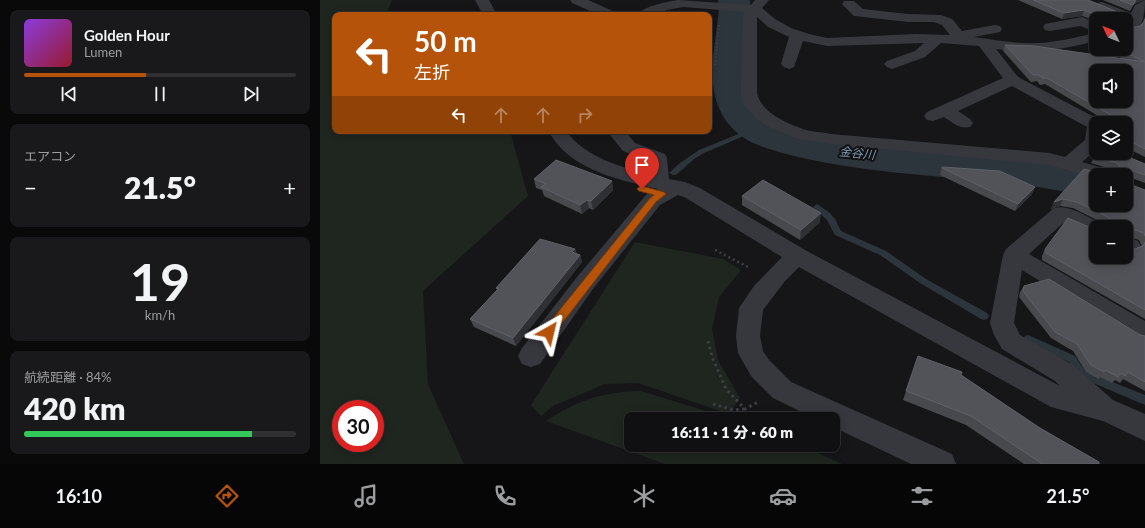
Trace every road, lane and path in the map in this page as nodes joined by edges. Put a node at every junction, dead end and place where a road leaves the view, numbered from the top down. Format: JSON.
{"nodes":[{"id":1,"x":482,"y":0,"type":"edge"},
{"id":2,"x":577,"y":0,"type":"edge"},
{"id":3,"x":1090,"y":1,"type":"edge"},
{"id":4,"x":849,"y":4,"type":"dead end"},
{"id":5,"x":1145,"y":4,"type":"edge"},
{"id":6,"x":754,"y":6,"type":"edge"},
{"id":7,"x":721,"y":7,"type":"junction"},
{"id":8,"x":488,"y":12,"type":"edge"},
{"id":9,"x":603,"y":12,"type":"edge"},
{"id":10,"x":652,"y":12,"type":"edge"},
{"id":11,"x":1089,"y":24,"type":"edge"},
{"id":12,"x":1050,"y":28,"type":"dead end"},
{"id":13,"x":1134,"y":28,"type":"edge"},
{"id":14,"x":995,"y":29,"type":"dead end"},
{"id":15,"x":797,"y":36,"type":"junction"},
{"id":16,"x":937,"y":39,"type":"junction"},
{"id":17,"x":961,"y":39,"type":"junction"},
{"id":18,"x":1089,"y":39,"type":"edge"},
{"id":19,"x":983,"y":42,"type":"junction"},
{"id":20,"x":790,"y":64,"type":"dead end"},
{"id":21,"x":892,"y":64,"type":"dead end"},
{"id":22,"x":715,"y":65,"type":"dead end"},
{"id":23,"x":1012,"y":80,"type":"junction"},
{"id":24,"x":1089,"y":121,"type":"edge"},
{"id":25,"x":964,"y":123,"type":"dead end"},
{"id":26,"x":559,"y":134,"type":"edge"},
{"id":27,"x":618,"y":134,"type":"edge"},
{"id":28,"x":1089,"y":148,"type":"edge"},
{"id":29,"x":1068,"y":164,"type":"junction"},
{"id":30,"x":1089,"y":170,"type":"edge"},
{"id":31,"x":628,"y":185,"type":"dead end"},
{"id":32,"x":666,"y":188,"type":"junction"},
{"id":33,"x":1089,"y":227,"type":"edge"},
{"id":34,"x":715,"y":250,"type":"dead end"},
{"id":35,"x":1014,"y":255,"type":"junction"},
{"id":36,"x":797,"y":256,"type":"junction"},
{"id":37,"x":754,"y":270,"type":"dead end"},
{"id":38,"x":1145,"y":333,"type":"edge"},
{"id":39,"x":708,"y":341,"type":"dead end"},
{"id":40,"x":530,"y":356,"type":"dead end"},
{"id":41,"x":760,"y":401,"type":"dead end"},
{"id":42,"x":713,"y":404,"type":"dead end"},
{"id":43,"x":745,"y":409,"type":"junction"},
{"id":44,"x":1106,"y":410,"type":"junction"},
{"id":45,"x":1145,"y":428,"type":"edge"},
{"id":46,"x":942,"y":464,"type":"edge"}],
"edges":[{"from":1,"to":8,"type":"street"},
{"from":2,"to":9,"type":"street"},
{"from":3,"to":13,"type":"street"},
{"from":4,"to":17,"type":"street"},
{"from":5,"to":13,"type":"street"},
{"from":6,"to":7,"type":"street"},
{"from":6,"to":15,"type":"street"},
{"from":6,"to":29,"type":"street"},
{"from":7,"to":10,"type":"street"},
{"from":7,"to":22,"type":"path"},
{"from":11,"to":12,"type":"street"},
{"from":14,"to":17,"type":"street"},
{"from":15,"to":16,"type":"street"},
{"from":15,"to":20,"type":"street"},
{"from":16,"to":17,"type":"street"},
{"from":16,"to":21,"type":"street"},
{"from":17,"to":19,"type":"street"},
{"from":18,"to":19,"type":"street"},
{"from":19,"to":23,"type":"street"},
{"from":23,"to":24,"type":"street"},
{"from":23,"to":25,"type":"street"},
{"from":26,"to":32,"type":"street"},
{"from":27,"to":32,"type":"street"},
{"from":28,"to":29,"type":"street"},
{"from":29,"to":30,"type":"street"},
{"from":31,"to":32,"type":"street"},
{"from":32,"to":36,"type":"street"},
{"from":32,"to":40,"type":"street"},
{"from":33,"to":35,"type":"street"},
{"from":34,"to":37,"type":"path"},
{"from":35,"to":38,"type":"street"},
{"from":35,"to":44,"type":"street"},
{"from":36,"to":44,"type":"street"},
{"from":36,"to":46,"type":"street"},
{"from":39,"to":43,"type":"path"},
{"from":41,"to":43,"type":"path"},
{"from":42,"to":43,"type":"path"},
{"from":44,"to":45,"type":"street"}]}
